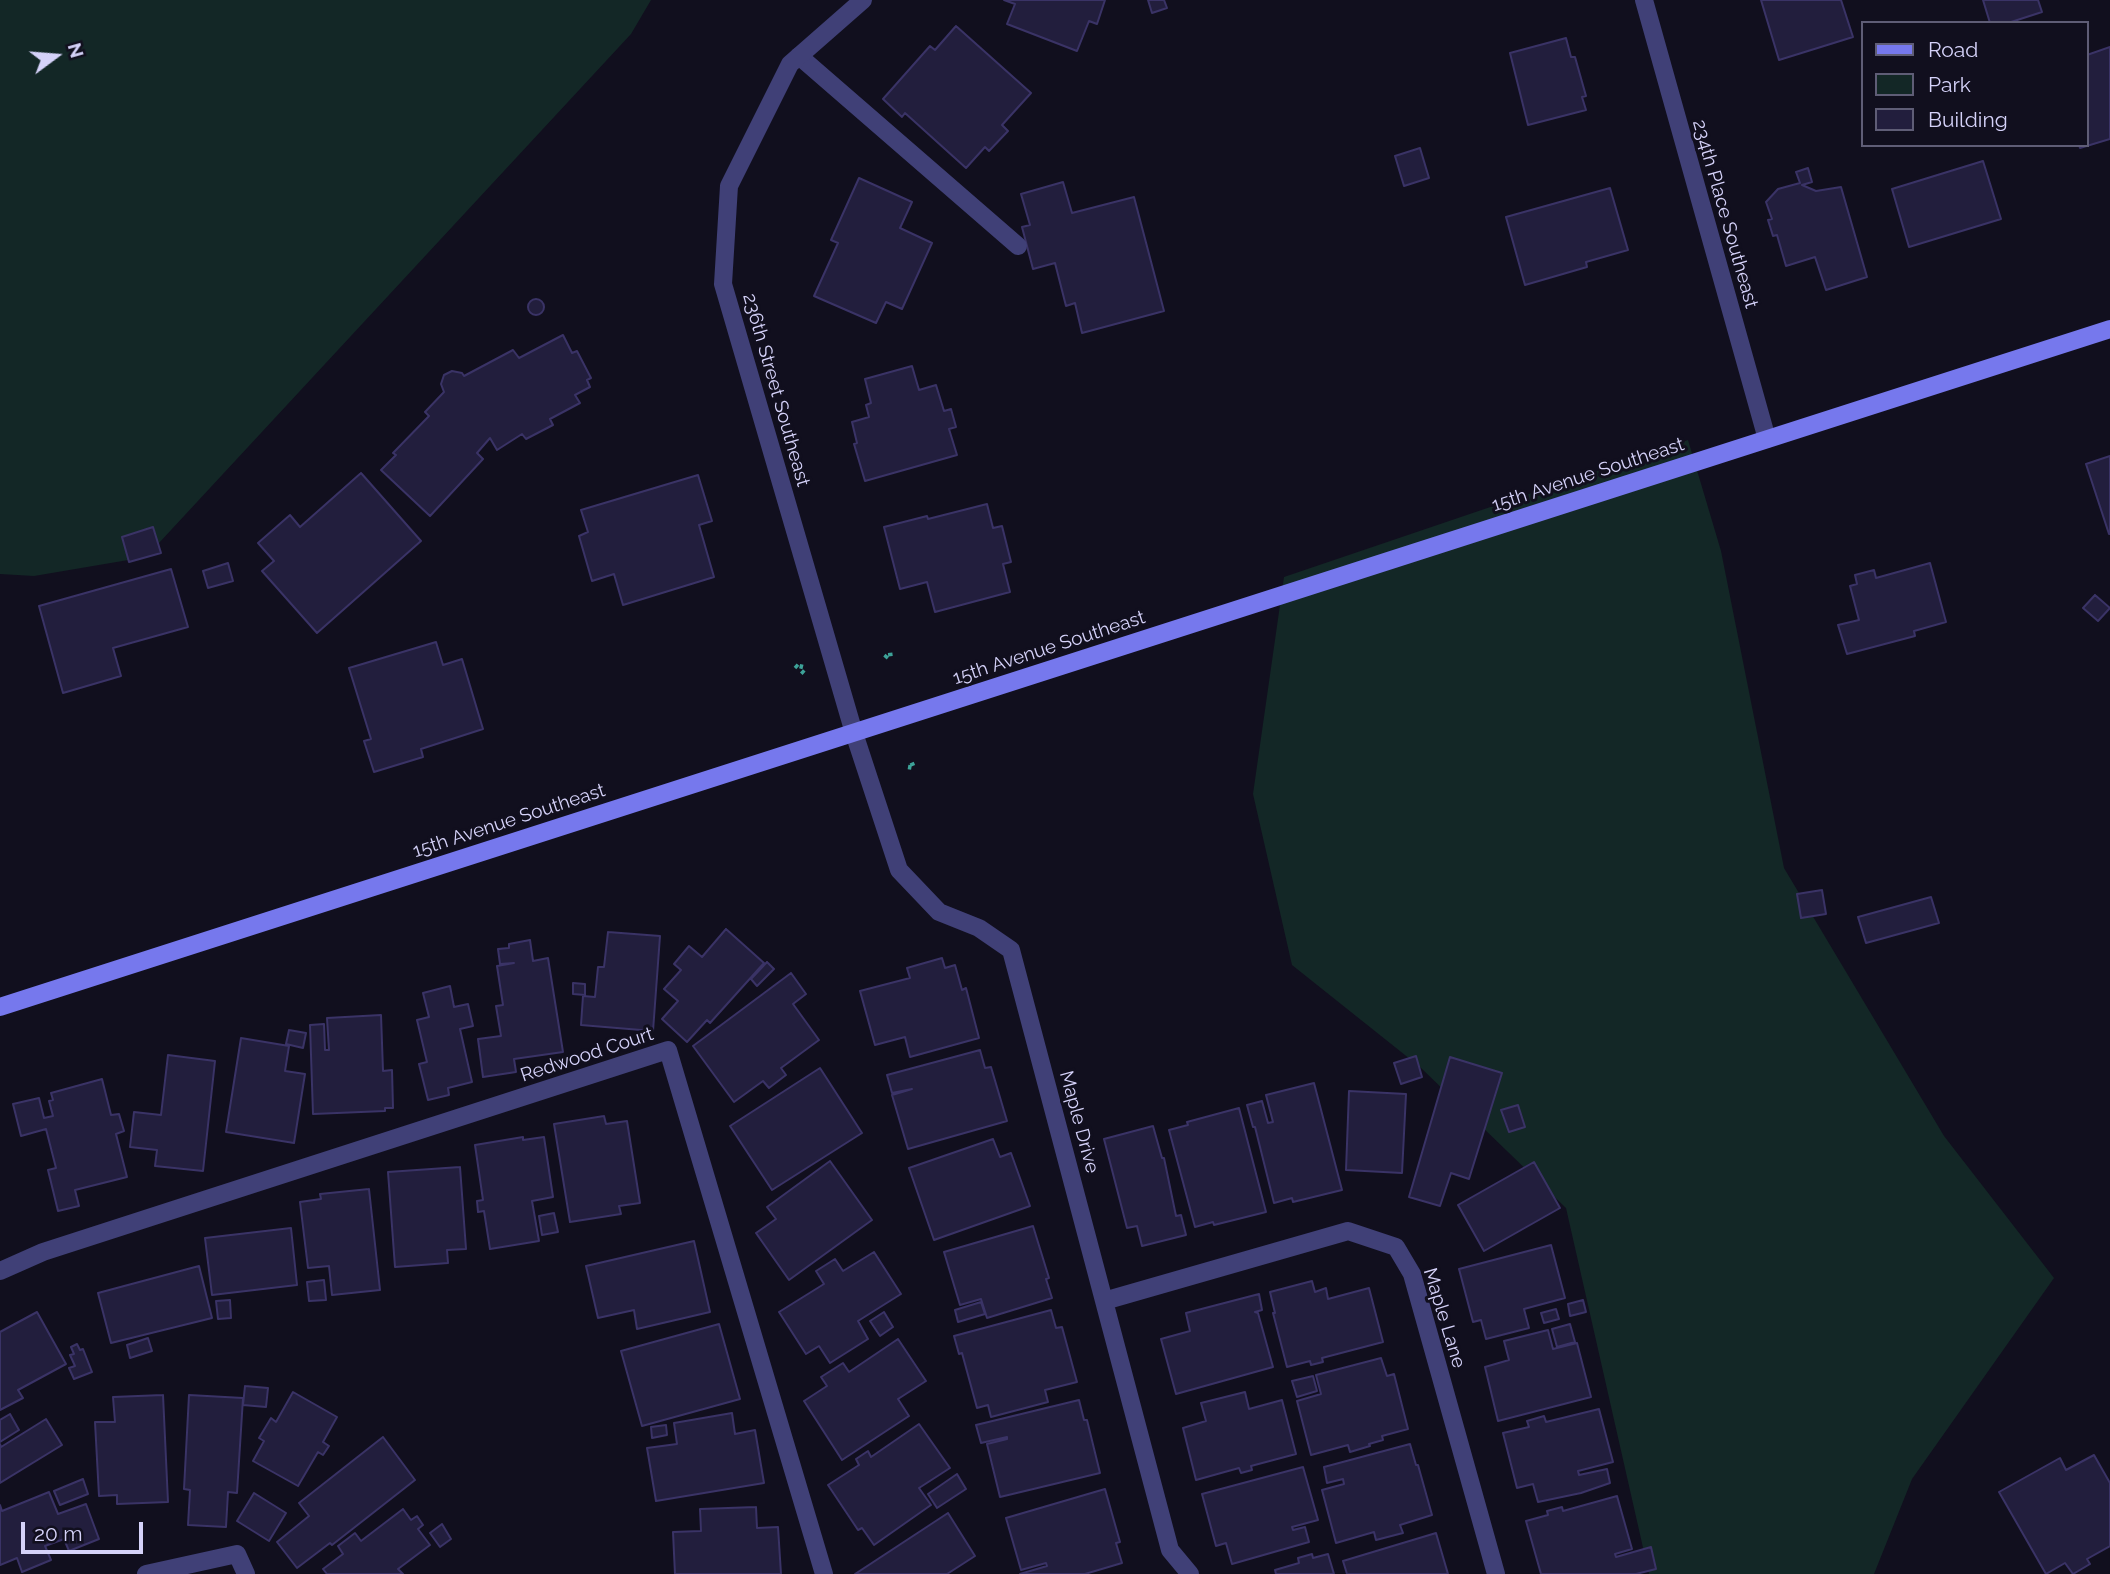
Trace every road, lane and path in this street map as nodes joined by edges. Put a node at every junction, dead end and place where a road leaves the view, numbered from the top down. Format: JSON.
{"nodes":[{"id":1,"x":863,"y":0,"type":"edge"},
{"id":2,"x":1644,"y":0,"type":"edge"},
{"id":3,"x":795,"y":60,"type":"junction"},
{"id":4,"x":1018,"y":246,"type":"dead end"},
{"id":5,"x":2110,"y":329,"type":"edge"},
{"id":6,"x":1767,"y":439,"type":"junction"},
{"id":7,"x":854,"y":733,"type":"junction"},
{"id":8,"x":911,"y":761,"type":"dead end"},
{"id":9,"x":908,"y":767,"type":"dead end"},
{"id":10,"x":0,"y":1007,"type":"edge"},
{"id":11,"x":0,"y":1271,"type":"edge"},
{"id":12,"x":1104,"y":1301,"type":"junction"},
{"id":13,"x":146,"y":1574,"type":"edge"},
{"id":14,"x":246,"y":1574,"type":"edge"},
{"id":15,"x":824,"y":1574,"type":"edge"},
{"id":16,"x":1190,"y":1574,"type":"edge"},
{"id":17,"x":1496,"y":1574,"type":"edge"}],
"edges":[{"from":1,"to":3,"type":"street"},
{"from":2,"to":6,"type":"street","name":"234th Place Southeast"},
{"from":3,"to":4,"type":"street"},
{"from":3,"to":7,"type":"street","name":"236th Street Southeast"},
{"from":5,"to":6,"type":"street","name":"15th Avenue Southeast"},
{"from":6,"to":7,"type":"street","name":"15th Avenue Southeast"},
{"from":7,"to":10,"type":"street","name":"15th Avenue Southeast"},
{"from":7,"to":12,"type":"street","name":"Maple Drive"},
{"from":8,"to":9,"type":"path"},
{"from":11,"to":15,"type":"street","name":"Redwood Court"},
{"from":12,"to":16,"type":"street","name":"Maple Drive"},
{"from":12,"to":17,"type":"street","name":"Maple Lane"},
{"from":13,"to":14,"type":"street"}]}
